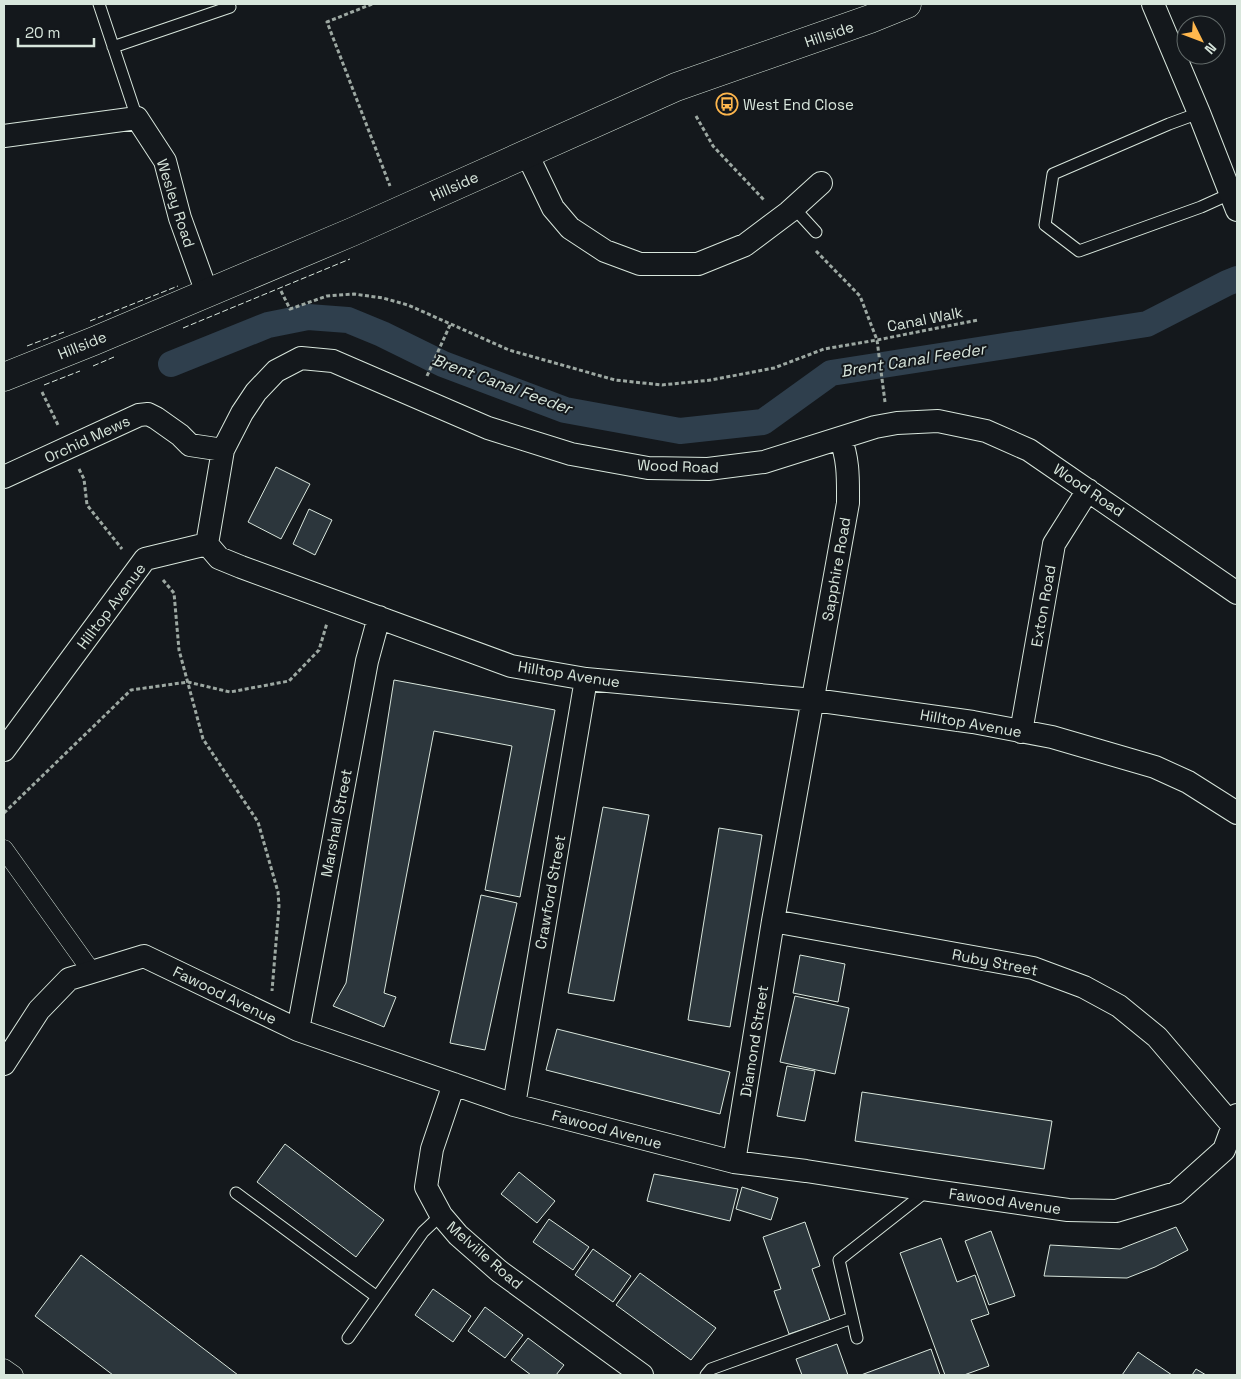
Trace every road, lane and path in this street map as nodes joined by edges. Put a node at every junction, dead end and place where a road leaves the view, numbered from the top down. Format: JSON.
{"nodes":[{"id":1,"x":99,"y":4,"type":"edge"},
{"id":2,"x":372,"y":4,"type":"edge"},
{"id":3,"x":907,"y":4,"type":"edge"},
{"id":4,"x":1153,"y":4,"type":"edge"},
{"id":5,"x":230,"y":7,"type":"dead end"},
{"id":6,"x":113,"y":47,"type":"junction"},
{"id":7,"x":1199,"y":113,"type":"junction"},
{"id":8,"x":696,"y":116,"type":"dead end"},
{"id":9,"x":137,"y":118,"type":"junction"},
{"id":10,"x":4,"y":136,"type":"edge"},
{"id":11,"x":527,"y":154,"type":"junction"},
{"id":12,"x":822,"y":183,"type":"dead end"},
{"id":13,"x":390,"y":187,"type":"dead end"},
{"id":14,"x":1234,"y":202,"type":"edge"},
{"id":15,"x":792,"y":210,"type":"junction"},
{"id":16,"x":816,"y":232,"type":"joint"},
{"id":17,"x":206,"y":293,"type":"junction"},
{"id":18,"x":283,"y":295,"type":"dead end"},
{"id":19,"x":978,"y":320,"type":"dead end"},
{"id":20,"x":450,"y":325,"type":"junction"},
{"id":21,"x":877,"y":340,"type":"junction"},
{"id":22,"x":429,"y":372,"type":"dead end"},
{"id":23,"x":4,"y":377,"type":"edge"},
{"id":24,"x":882,"y":379,"type":"dead end"},
{"id":25,"x":42,"y":392,"type":"dead end"},
{"id":26,"x":840,"y":438,"type":"junction"},
{"id":27,"x":69,"y":447,"type":"junction"},
{"id":28,"x":223,"y":450,"type":"junction"},
{"id":29,"x":4,"y":477,"type":"edge"},
{"id":30,"x":1088,"y":490,"type":"junction"},
{"id":31,"x":207,"y":544,"type":"junction"},
{"id":32,"x":145,"y":560,"type":"junction"},
{"id":33,"x":174,"y":593,"type":"dead end"},
{"id":34,"x":1237,"y":593,"type":"edge"},
{"id":35,"x":334,"y":601,"type":"junction"},
{"id":36,"x":379,"y":617,"type":"junction"},
{"id":37,"x":586,"y":679,"type":"junction"},
{"id":38,"x":188,"y":682,"type":"junction"},
{"id":39,"x":814,"y":700,"type":"junction"},
{"id":40,"x":1021,"y":732,"type":"junction"},
{"id":41,"x":4,"y":750,"type":"edge"},
{"id":42,"x":4,"y":813,"type":"edge"},
{"id":43,"x":1237,"y":813,"type":"edge"},
{"id":44,"x":4,"y":849,"type":"edge"},
{"id":45,"x":773,"y":921,"type":"junction"},
{"id":46,"x":92,"y":972,"type":"junction"},
{"id":47,"x":270,"y":1017,"type":"junction"},
{"id":48,"x":298,"y":1030,"type":"junction"},
{"id":49,"x":4,"y":1064,"type":"edge"},
{"id":50,"x":454,"y":1084,"type":"junction"},
{"id":51,"x":514,"y":1105,"type":"junction"},
{"id":52,"x":1236,"y":1122,"type":"edge"},
{"id":53,"x":734,"y":1162,"type":"junction"},
{"id":54,"x":928,"y":1190,"type":"junction"},
{"id":55,"x":236,"y":1193,"type":"dead end"},
{"id":56,"x":441,"y":1215,"type":"junction"},
{"id":57,"x":378,"y":1297,"type":"junction"},
{"id":58,"x":852,"y":1318,"type":"junction"},
{"id":59,"x":348,"y":1338,"type":"dead end"},
{"id":60,"x":857,"y":1338,"type":"dead end"},
{"id":61,"x":4,"y":1368,"type":"edge"},
{"id":62,"x":14,"y":1375,"type":"edge"},
{"id":63,"x":642,"y":1375,"type":"edge"},
{"id":64,"x":706,"y":1375,"type":"edge"}],
"edges":[{"from":1,"to":6,"type":"lane"},
{"from":2,"to":13,"type":"path"},
{"from":3,"to":11,"type":"main road","name":"Hillside"},
{"from":4,"to":7,"type":"street"},
{"from":5,"to":6,"type":"lane"},
{"from":6,"to":9,"type":"lane"},
{"from":7,"to":14,"type":"street"},
{"from":7,"to":14,"type":"lane"},
{"from":8,"to":15,"type":"path"},
{"from":9,"to":10,"type":"street"},
{"from":9,"to":17,"type":"street","name":"Wesley Road"},
{"from":11,"to":15,"type":"street"},
{"from":11,"to":17,"type":"main road","name":"Hillside"},
{"from":12,"to":15,"type":"street"},
{"from":15,"to":16,"type":"lane"},
{"from":16,"to":21,"type":"path","name":"Canal Walk"},
{"from":17,"to":23,"type":"main road","name":"Hillside"},
{"from":18,"to":20,"type":"path"},
{"from":19,"to":21,"type":"path","name":"Canal Walk"},
{"from":20,"to":21,"type":"path"},
{"from":20,"to":22,"type":"path"},
{"from":21,"to":24,"type":"path","name":"Canal Walk"},
{"from":25,"to":27,"type":"path"},
{"from":26,"to":28,"type":"street","name":"Wood Road"},
{"from":26,"to":30,"type":"street","name":"Wood Road"},
{"from":26,"to":39,"type":"street","name":"Sapphire Road"},
{"from":27,"to":28,"type":"street","name":"Orchid Mews"},
{"from":27,"to":29,"type":"street","name":"Orchid Mews"},
{"from":27,"to":32,"type":"path"},
{"from":28,"to":31,"type":"street","name":"Wood Road"},
{"from":30,"to":34,"type":"street","name":"Wood Road"},
{"from":30,"to":40,"type":"street","name":"Exton Road"},
{"from":31,"to":32,"type":"street","name":"Hilltop Avenue"},
{"from":31,"to":35,"type":"street","name":"Hilltop Avenue"},
{"from":32,"to":41,"type":"street","name":"Hilltop Avenue"},
{"from":33,"to":38,"type":"path"},
{"from":35,"to":36,"type":"street","name":"Hilltop Avenue"},
{"from":35,"to":38,"type":"path"},
{"from":36,"to":37,"type":"street","name":"Hilltop Avenue"},
{"from":36,"to":48,"type":"street","name":"Marshall Street"},
{"from":37,"to":39,"type":"street","name":"Hilltop Avenue"},
{"from":37,"to":51,"type":"street","name":"Crawford Street"},
{"from":38,"to":42,"type":"path"},
{"from":38,"to":47,"type":"path"},
{"from":39,"to":40,"type":"street","name":"Hilltop Avenue"},
{"from":39,"to":45,"type":"street","name":"Diamond Street"},
{"from":40,"to":43,"type":"street","name":"Hilltop Avenue"},
{"from":44,"to":46,"type":"street"},
{"from":45,"to":52,"type":"street","name":"Ruby Street"},
{"from":45,"to":53,"type":"street","name":"Diamond Street"},
{"from":46,"to":47,"type":"street","name":"Fawood Avenue"},
{"from":46,"to":49,"type":"street","name":"Fawood Avenue"},
{"from":47,"to":48,"type":"street","name":"Fawood Avenue"},
{"from":48,"to":50,"type":"street","name":"Fawood Avenue"},
{"from":50,"to":51,"type":"street","name":"Fawood Avenue"},
{"from":50,"to":56,"type":"street","name":"Melville Road"},
{"from":51,"to":53,"type":"street","name":"Fawood Avenue"},
{"from":52,"to":54,"type":"street","name":"Fawood Avenue"},
{"from":53,"to":54,"type":"street","name":"Fawood Avenue"},
{"from":54,"to":58,"type":"lane"},
{"from":55,"to":57,"type":"lane"},
{"from":56,"to":57,"type":"lane"},
{"from":56,"to":63,"type":"street","name":"Melville Road"},
{"from":57,"to":59,"type":"lane"},
{"from":58,"to":60,"type":"lane"},
{"from":58,"to":64,"type":"lane"},
{"from":61,"to":62,"type":"street"}]}
